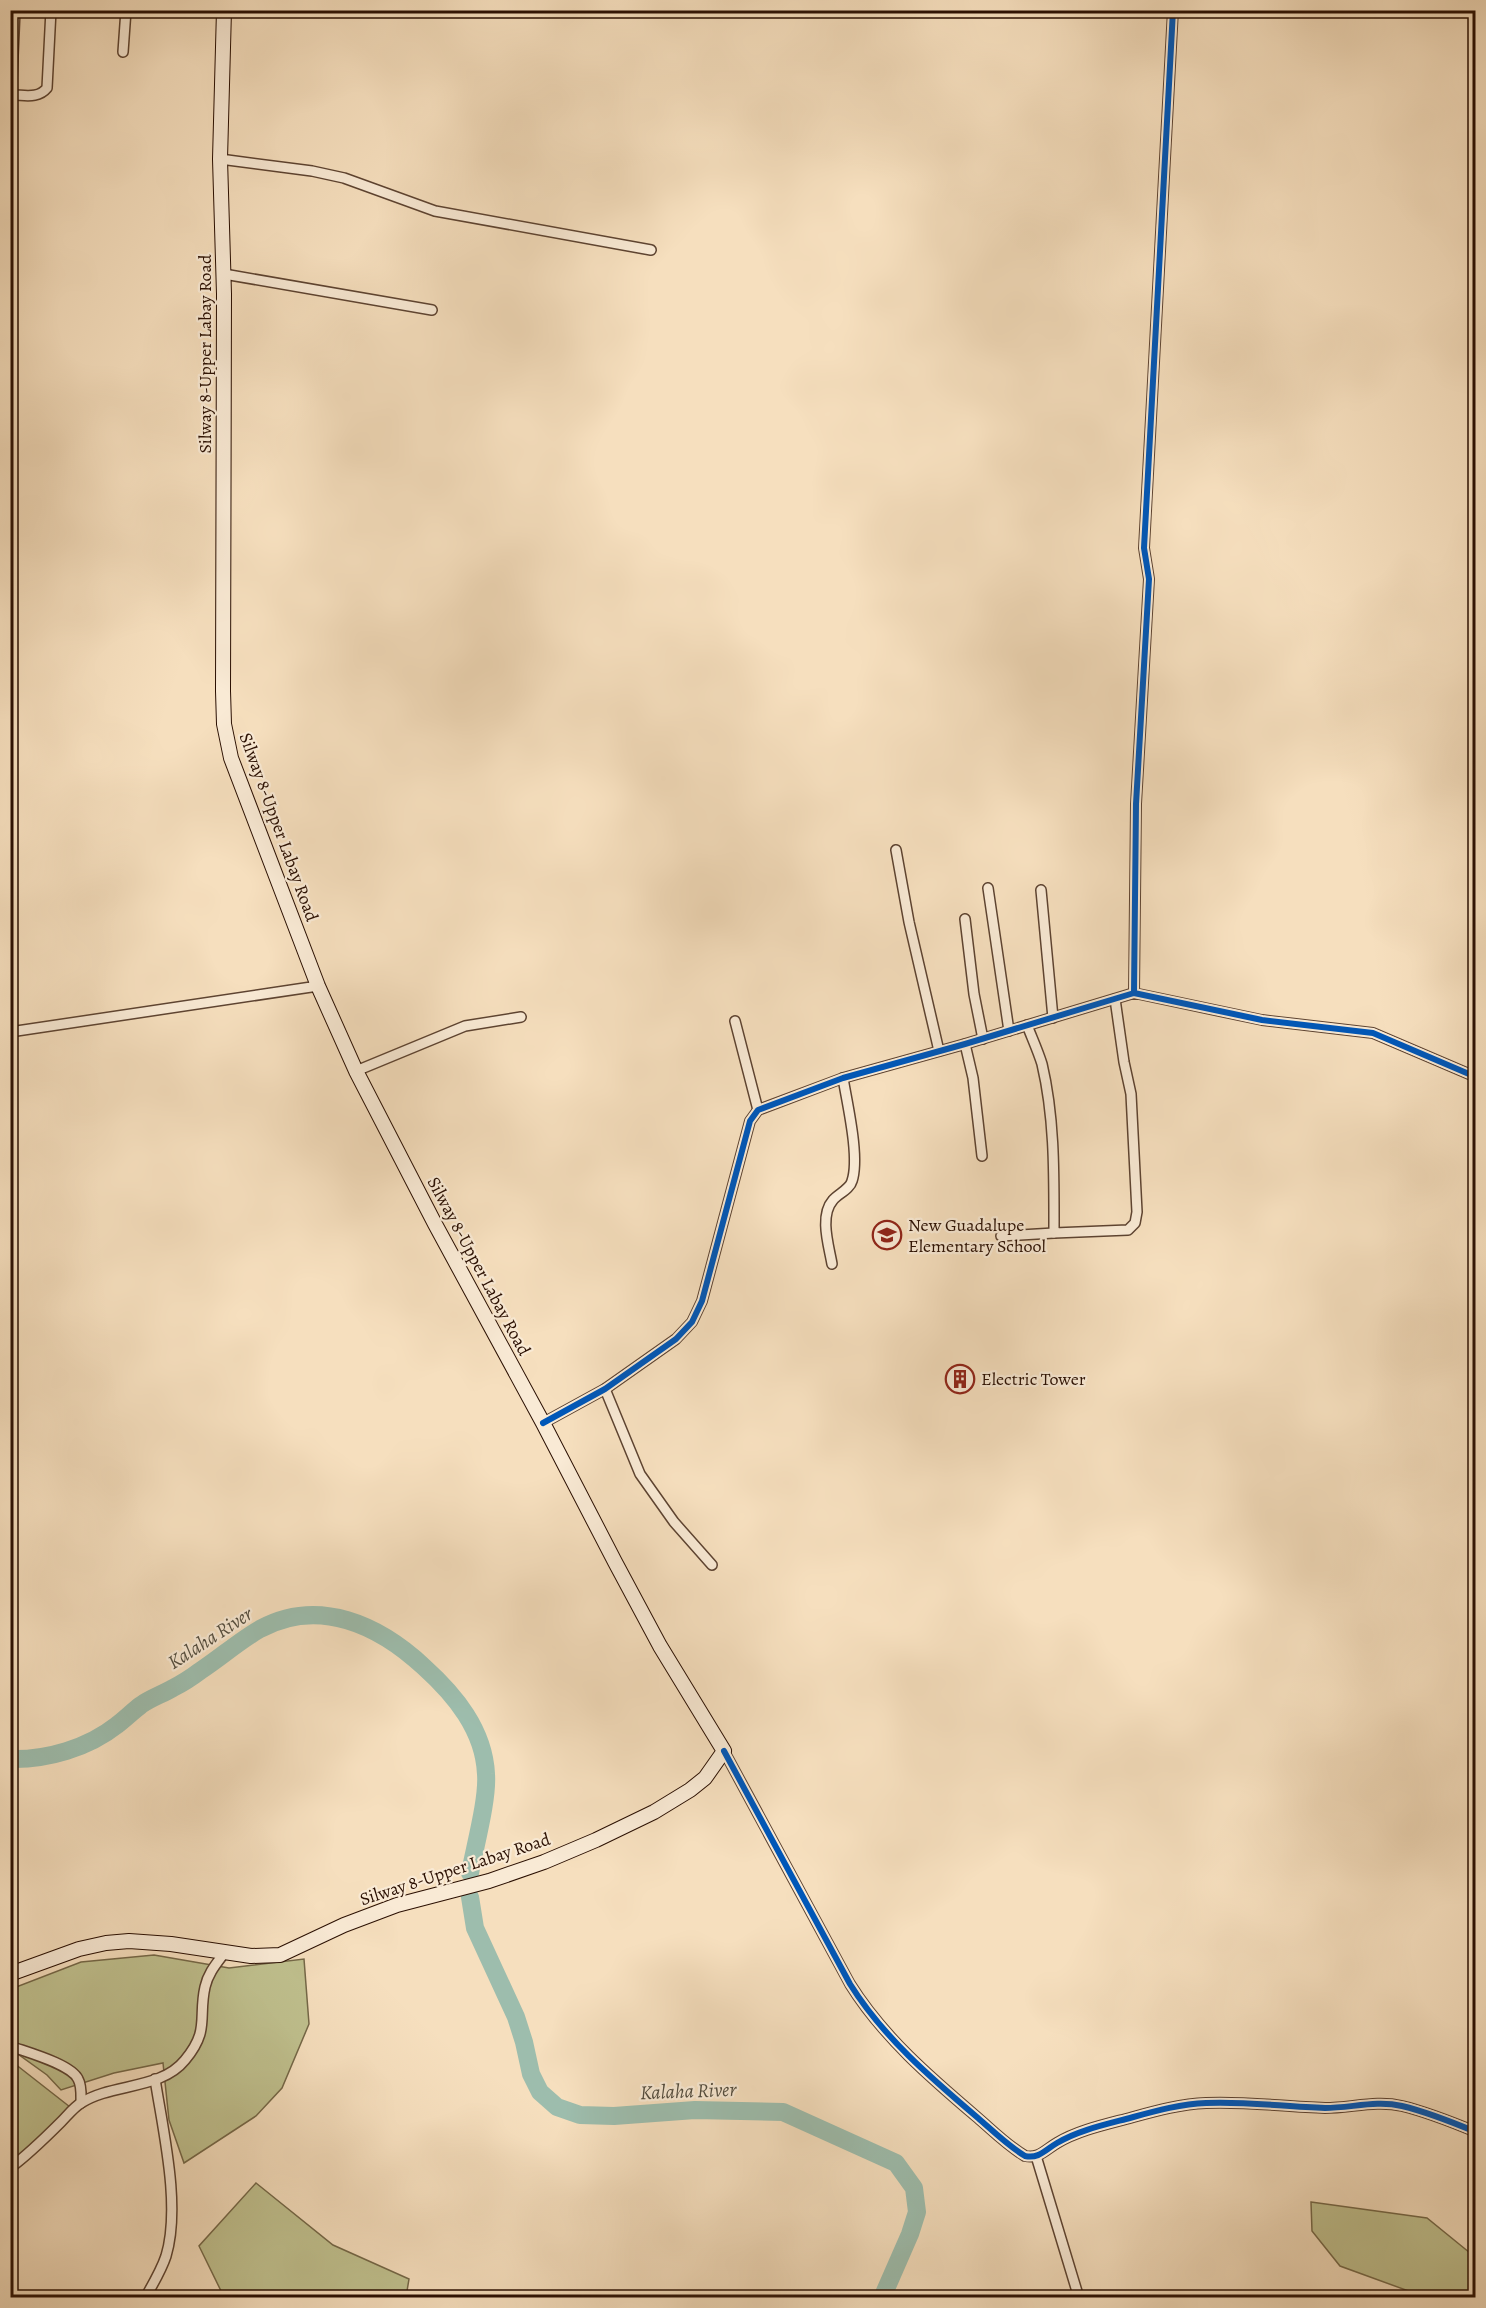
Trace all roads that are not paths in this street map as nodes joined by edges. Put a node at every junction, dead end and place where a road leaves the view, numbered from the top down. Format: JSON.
{"nodes":[{"id":1,"x":15,"y":10,"type":"edge"},
{"id":2,"x":51,"y":10,"type":"edge"},
{"id":3,"x":126,"y":10,"type":"edge"},
{"id":4,"x":224,"y":10,"type":"edge"},
{"id":5,"x":1173,"y":10,"type":"edge"},
{"id":6,"x":123,"y":52,"type":"dead end"},
{"id":7,"x":12,"y":95,"type":"edge"},
{"id":8,"x":10,"y":123,"type":"edge"},
{"id":9,"x":220,"y":159,"type":"junction"},
{"id":10,"x":651,"y":250,"type":"dead end"},
{"id":11,"x":224,"y":274,"type":"junction"},
{"id":12,"x":432,"y":310,"type":"dead end"},
{"id":13,"x":896,"y":850,"type":"dead end"},
{"id":14,"x":988,"y":888,"type":"dead end"},
{"id":15,"x":1041,"y":890,"type":"dead end"},
{"id":16,"x":965,"y":919,"type":"dead end"},
{"id":17,"x":318,"y":986,"type":"junction"},
{"id":18,"x":1134,"y":993,"type":"junction"},
{"id":19,"x":1115,"y":999,"type":"junction"},
{"id":20,"x":521,"y":1017,"type":"dead end"},
{"id":21,"x":1053,"y":1018,"type":"junction"},
{"id":22,"x":735,"y":1021,"type":"dead end"},
{"id":23,"x":1028,"y":1025,"type":"junction"},
{"id":24,"x":1009,"y":1031,"type":"junction"},
{"id":25,"x":10,"y":1032,"type":"edge"},
{"id":26,"x":983,"y":1039,"type":"junction"},
{"id":27,"x":965,"y":1044,"type":"junction"},
{"id":28,"x":939,"y":1052,"type":"junction"},
{"id":29,"x":356,"y":1071,"type":"junction"},
{"id":30,"x":1476,"y":1077,"type":"edge"},
{"id":31,"x":843,"y":1078,"type":"junction"},
{"id":32,"x":758,"y":1110,"type":"junction"},
{"id":33,"x":982,"y":1156,"type":"dead end"},
{"id":34,"x":1054,"y":1233,"type":"junction"},
{"id":35,"x":1001,"y":1236,"type":"dead end"},
{"id":36,"x":832,"y":1264,"type":"dead end"},
{"id":37,"x":604,"y":1389,"type":"junction"},
{"id":38,"x":543,"y":1423,"type":"junction"},
{"id":39,"x":712,"y":1565,"type":"dead end"},
{"id":40,"x":724,"y":1751,"type":"junction"},
{"id":41,"x":225,"y":1952,"type":"junction"},
{"id":42,"x":10,"y":1974,"type":"edge"},
{"id":43,"x":10,"y":2046,"type":"edge"},
{"id":44,"x":155,"y":2079,"type":"junction"},
{"id":45,"x":81,"y":2103,"type":"junction"},
{"id":46,"x":1476,"y":2132,"type":"edge"},
{"id":47,"x":1036,"y":2156,"type":"junction"},
{"id":48,"x":10,"y":2168,"type":"edge"},
{"id":49,"x":145,"y":2298,"type":"edge"},
{"id":50,"x":1079,"y":2298,"type":"edge"}],
"edges":[{"from":1,"to":7,"type":"street"},
{"from":2,"to":7,"type":"street"},
{"from":3,"to":6,"type":"street"},
{"from":4,"to":9,"type":"main road","name":"Silway 8-Upper Labay Road"},
{"from":5,"to":18,"type":"street"},
{"from":7,"to":8,"type":"street"},
{"from":9,"to":10,"type":"street"},
{"from":9,"to":11,"type":"main road","name":"Silway 8-Upper Labay Road"},
{"from":11,"to":12,"type":"street"},
{"from":11,"to":17,"type":"main road","name":"Silway 8-Upper Labay Road"},
{"from":13,"to":28,"type":"street"},
{"from":14,"to":24,"type":"street"},
{"from":15,"to":21,"type":"street"},
{"from":16,"to":26,"type":"street"},
{"from":17,"to":25,"type":"street"},
{"from":17,"to":29,"type":"main road","name":"Silway 8-Upper Labay Road"},
{"from":18,"to":19,"type":"street"},
{"from":18,"to":30,"type":"street"},
{"from":19,"to":21,"type":"street"},
{"from":19,"to":34,"type":"street"},
{"from":20,"to":29,"type":"street"},
{"from":21,"to":23,"type":"street"},
{"from":22,"to":32,"type":"street"},
{"from":23,"to":24,"type":"street"},
{"from":23,"to":34,"type":"street"},
{"from":24,"to":26,"type":"street"},
{"from":26,"to":27,"type":"street"},
{"from":27,"to":28,"type":"street"},
{"from":27,"to":33,"type":"street"},
{"from":28,"to":31,"type":"street"},
{"from":29,"to":38,"type":"main road","name":"Silway 8-Upper Labay Road"},
{"from":31,"to":32,"type":"street"},
{"from":31,"to":36,"type":"street"},
{"from":32,"to":37,"type":"street"},
{"from":34,"to":35,"type":"street"},
{"from":37,"to":38,"type":"street"},
{"from":37,"to":39,"type":"street"},
{"from":38,"to":40,"type":"main road","name":"Silway 8-Upper Labay Road"},
{"from":40,"to":41,"type":"main road","name":"Silway 8-Upper Labay Road"},
{"from":40,"to":47,"type":"street"},
{"from":41,"to":42,"type":"main road","name":"Silway 8-Upper Labay Road"},
{"from":41,"to":44,"type":"street"},
{"from":43,"to":45,"type":"street"},
{"from":44,"to":45,"type":"street"},
{"from":44,"to":49,"type":"street"},
{"from":45,"to":48,"type":"street"},
{"from":46,"to":47,"type":"street"},
{"from":47,"to":50,"type":"street"}]}
